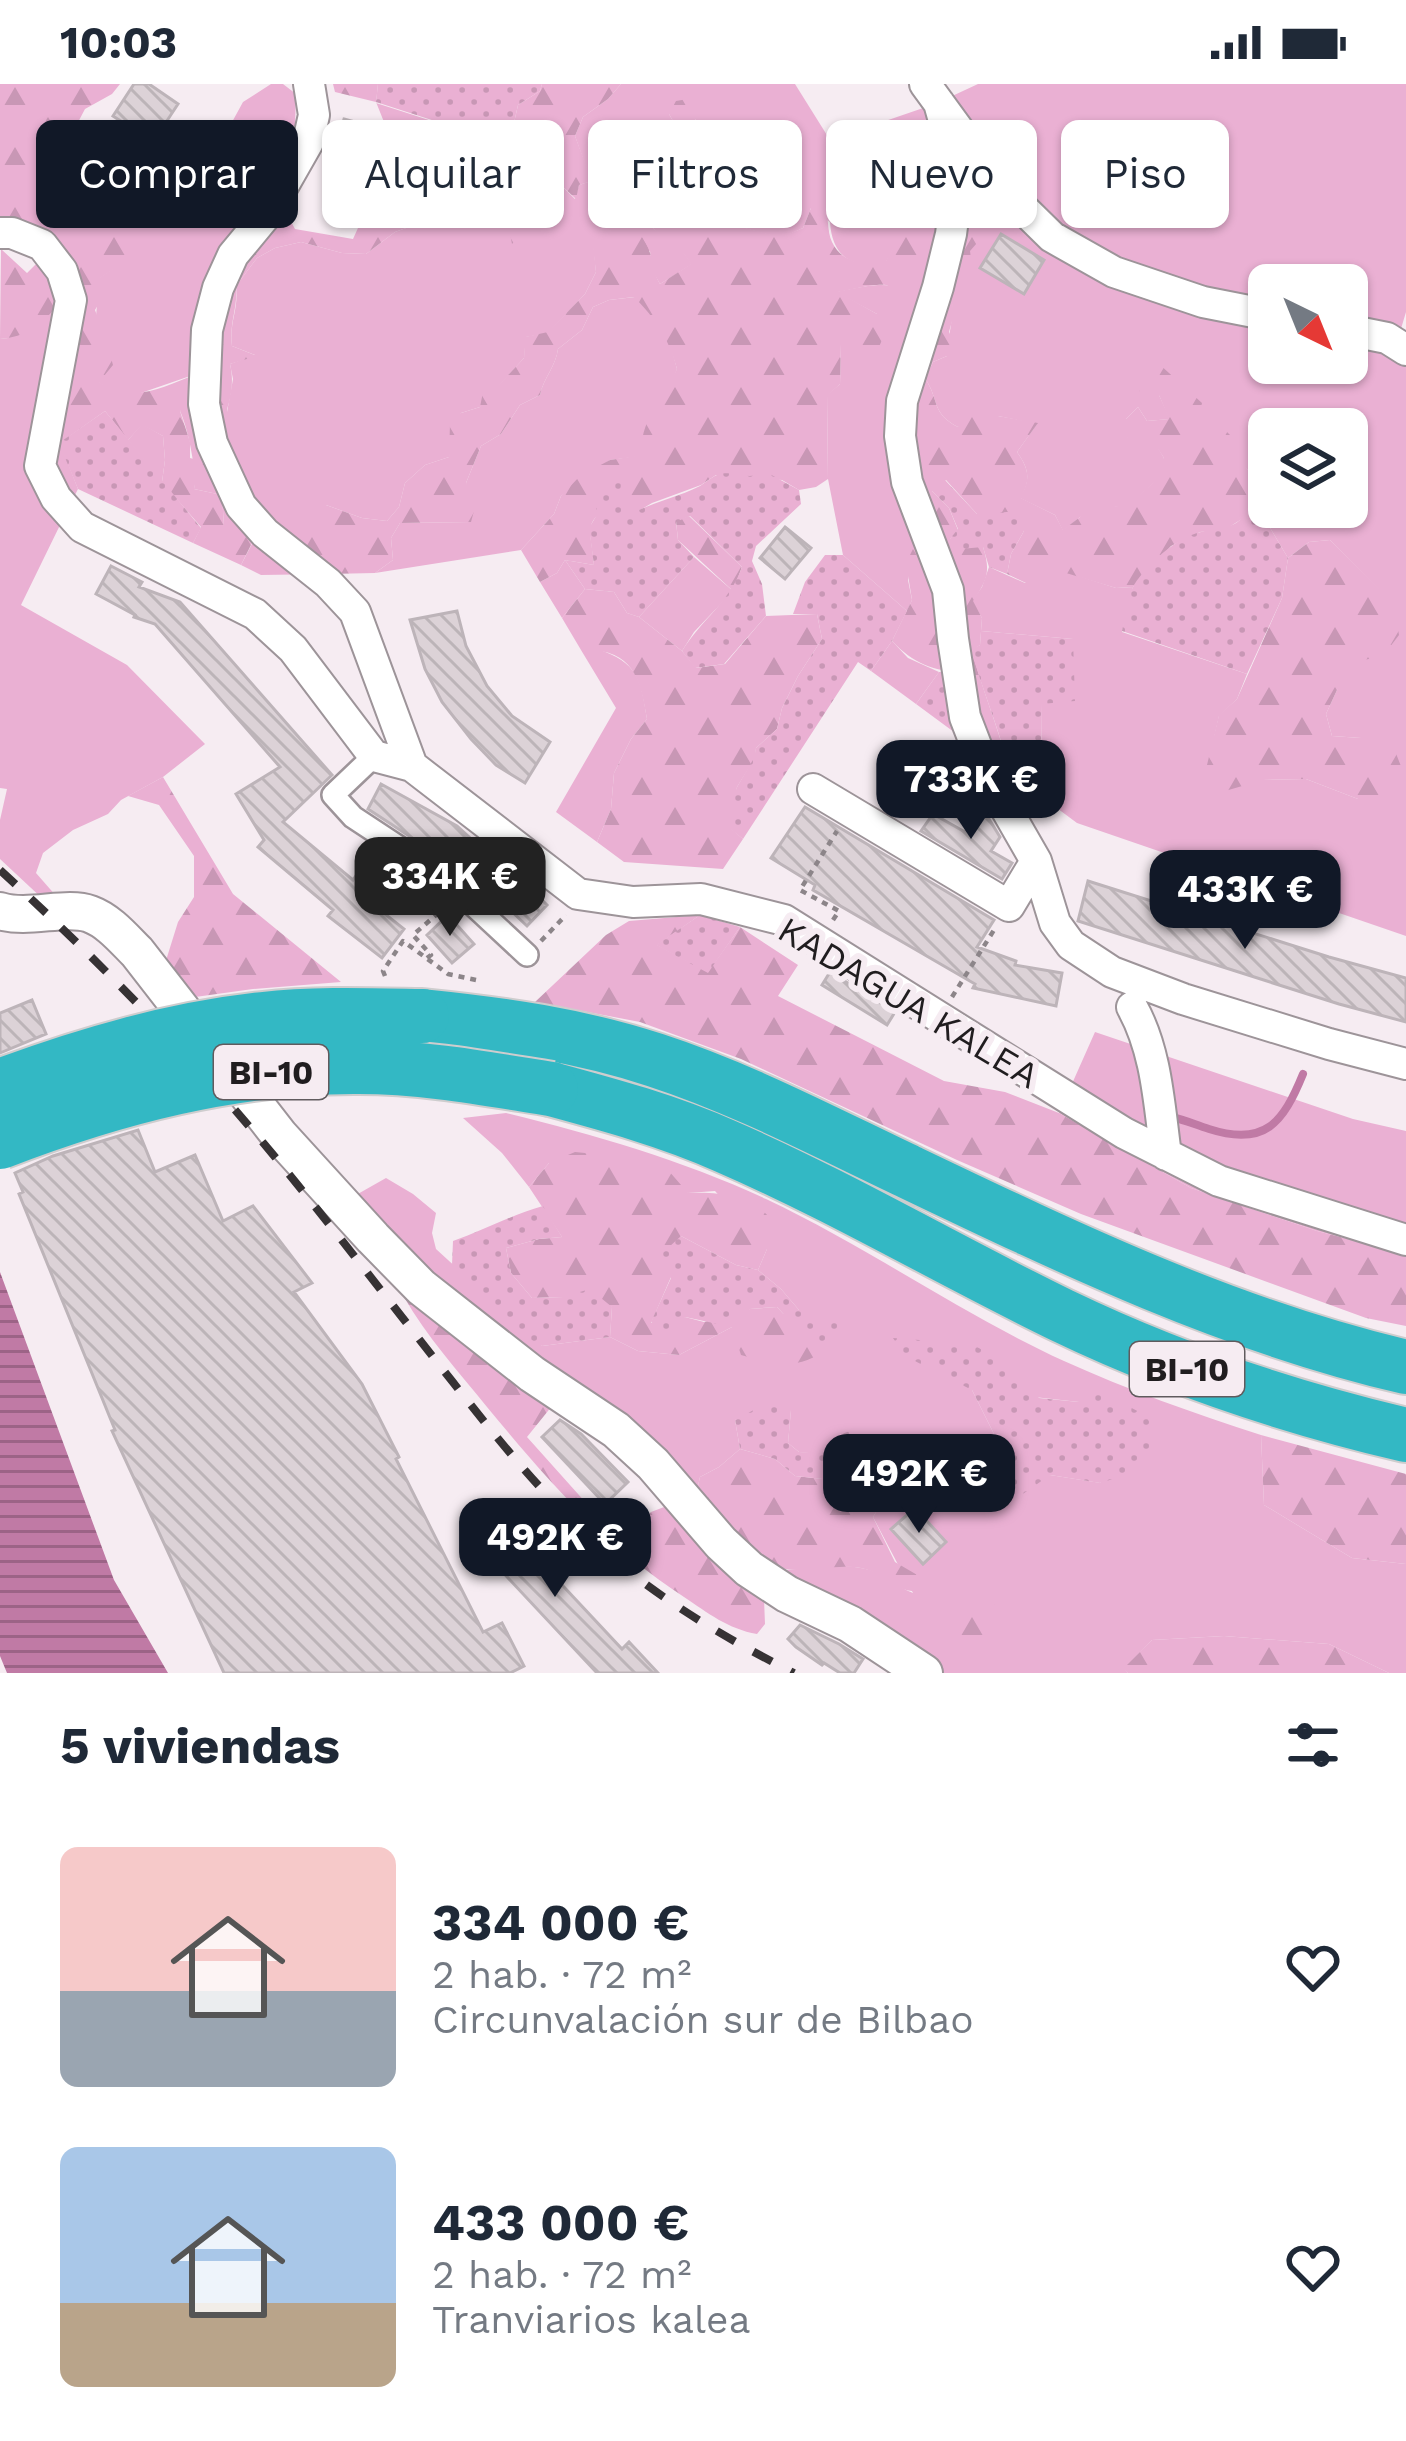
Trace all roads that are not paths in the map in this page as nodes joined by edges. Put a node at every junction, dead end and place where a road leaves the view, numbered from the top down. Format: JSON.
{"nodes":[{"id":1,"x":310,"y":84,"type":"edge"},
{"id":2,"x":932,"y":93,"type":"edge"},
{"id":3,"x":0,"y":233,"type":"edge"},
{"id":4,"x":1248,"y":311,"type":"edge"},
{"id":5,"x":1368,"y":334,"type":"edge"},
{"id":6,"x":1406,"y":350,"type":"edge"},
{"id":7,"x":374,"y":756,"type":"junction"},
{"id":8,"x":412,"y":766,"type":"junction"},
{"id":9,"x":813,"y":789,"type":"dead end"},
{"id":10,"x":1036,"y":861,"type":"junction"},
{"id":11,"x":0,"y":911,"type":"edge"},
{"id":12,"x":527,"y":956,"type":"dead end"},
{"id":13,"x":1132,"y":1006,"type":"dead end"},
{"id":14,"x":1406,"y":1064,"type":"edge"},
{"id":15,"x":0,"y":1085,"type":"edge"},
{"id":16,"x":0,"y":1142,"type":"edge"},
{"id":17,"x":1166,"y":1155,"type":"junction"},
{"id":18,"x":1406,"y":1240,"type":"edge"},
{"id":19,"x":1406,"y":1367,"type":"edge"},
{"id":20,"x":1406,"y":1435,"type":"edge"},
{"id":21,"x":924,"y":1673,"type":"edge"}],
"edges":[{"from":1,"to":8,"type":"street"},
{"from":2,"to":4,"type":"street"},
{"from":2,"to":10,"type":"street"},
{"from":3,"to":7,"type":"street"},
{"from":5,"to":6,"type":"street"},
{"from":7,"to":8,"type":"street"},
{"from":7,"to":12,"type":"street"},
{"from":8,"to":17,"type":"street","name":"KADAGUA KALEA"},
{"from":9,"to":10,"type":"street"},
{"from":10,"to":14,"type":"street"},
{"from":11,"to":21,"type":"street"},
{"from":13,"to":17,"type":"street"},
{"from":15,"to":19,"type":"highway","number":"BI-10","bridge":true},
{"from":16,"to":20,"type":"highway","number":"BI-10","bridge":true},
{"from":17,"to":18,"type":"street","name":"KADAGUA KALEA"}]}
